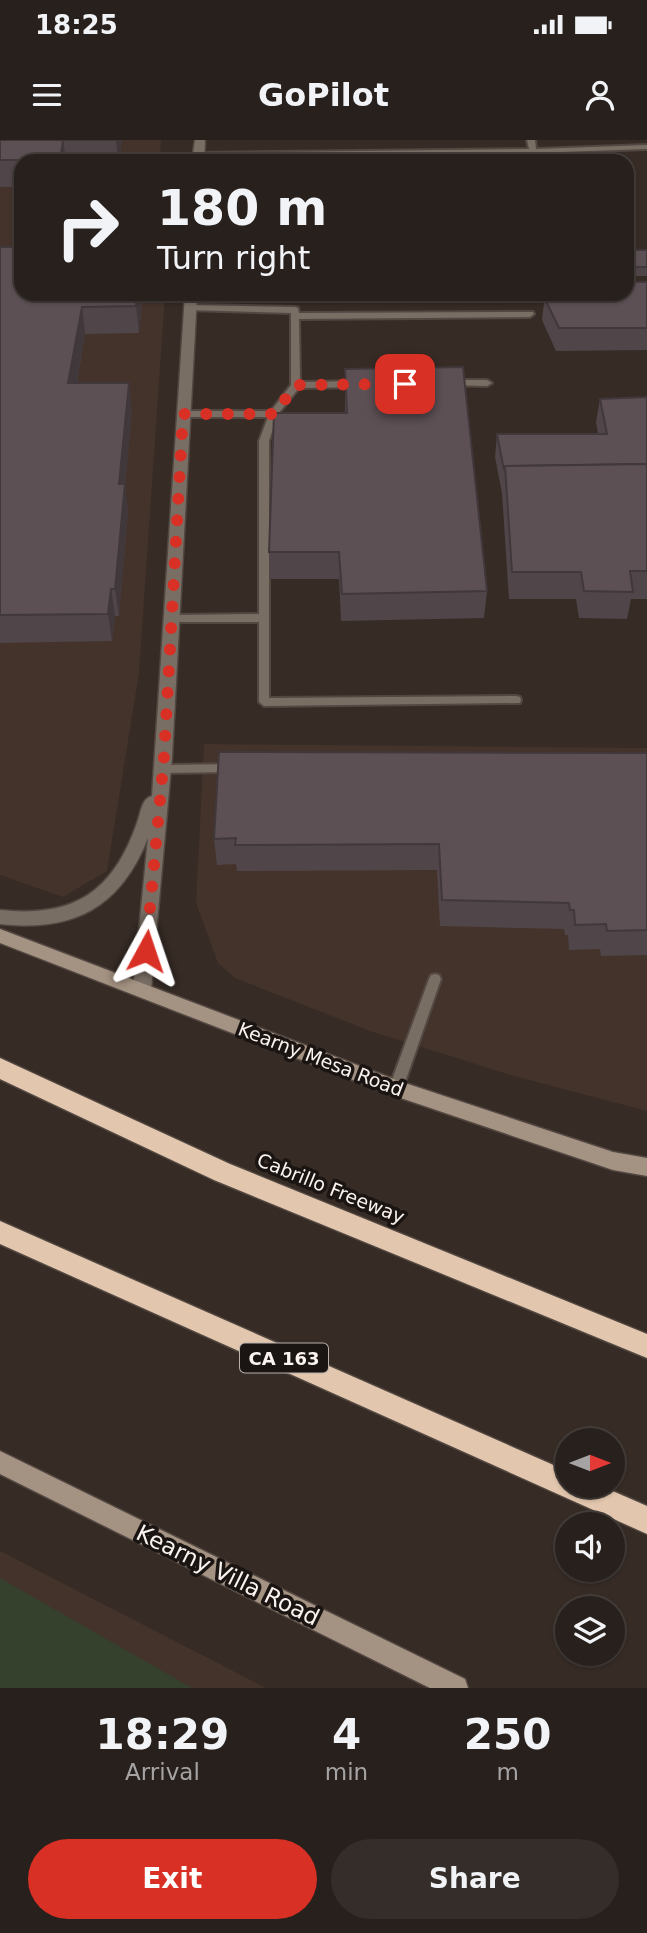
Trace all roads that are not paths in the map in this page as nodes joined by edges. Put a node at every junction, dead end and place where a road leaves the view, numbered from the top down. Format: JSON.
{"nodes":[{"id":1,"x":531,"y":140,"type":"edge"},
{"id":2,"x":647,"y":147,"type":"edge"},
{"id":3,"x":533,"y":151,"type":"junction"},
{"id":4,"x":240,"y":154,"type":"edge"},
{"id":5,"x":191,"y":301,"type":"edge"},
{"id":6,"x":530,"y":314,"type":"dead end"},
{"id":7,"x":295,"y":316,"type":"junction"},
{"id":8,"x":433,"y":383,"type":"edge"},
{"id":9,"x":487,"y":383,"type":"dead end"},
{"id":10,"x":378,"y":384,"type":"edge"},
{"id":11,"x":296,"y":385,"type":"junction"},
{"id":12,"x":183,"y":414,"type":"junction"},
{"id":13,"x":274,"y":414,"type":"junction"},
{"id":14,"x":265,"y":618,"type":"junction"},
{"id":15,"x":171,"y":619,"type":"junction"},
{"id":16,"x":516,"y":700,"type":"dead end"},
{"id":17,"x":246,"y":768,"type":"edge"},
{"id":18,"x":163,"y":769,"type":"junction"},
{"id":19,"x":0,"y":917,"type":"edge"},
{"id":20,"x":0,"y":936,"type":"edge"},
{"id":21,"x":435,"y":979,"type":"dead end"},
{"id":22,"x":142,"y":990,"type":"junction"},
{"id":23,"x":0,"y":1068,"type":"edge"},
{"id":24,"x":396,"y":1088,"type":"junction"},
{"id":25,"x":647,"y":1167,"type":"edge"},
{"id":26,"x":0,"y":1232,"type":"edge"},
{"id":27,"x":647,"y":1346,"type":"edge"},
{"id":28,"x":0,"y":1462,"type":"edge"},
{"id":29,"x":555,"y":1479,"type":"edge"},
{"id":30,"x":597,"y":1498,"type":"edge"},
{"id":31,"x":647,"y":1520,"type":"edge"},
{"id":32,"x":456,"y":1688,"type":"edge"}],
"edges":[{"from":1,"to":3,"type":"lane"},
{"from":2,"to":3,"type":"lane"},
{"from":3,"to":4,"type":"lane"},
{"from":5,"to":7,"type":"lane"},
{"from":5,"to":12,"type":"street"},
{"from":6,"to":7,"type":"lane"},
{"from":7,"to":11,"type":"lane"},
{"from":8,"to":9,"type":"lane"},
{"from":10,"to":11,"type":"lane"},
{"from":11,"to":13,"type":"lane"},
{"from":12,"to":13,"type":"lane"},
{"from":12,"to":15,"type":"street"},
{"from":13,"to":14,"type":"lane"},
{"from":14,"to":15,"type":"lane"},
{"from":14,"to":16,"type":"lane"},
{"from":15,"to":18,"type":"street"},
{"from":17,"to":18,"type":"lane"},
{"from":18,"to":19,"type":"street"},
{"from":18,"to":22,"type":"street"},
{"from":20,"to":22,"type":"main road","name":"Kearny Mesa Road"},
{"from":21,"to":24,"type":"lane"},
{"from":22,"to":24,"type":"main road","name":"Kearny Mesa Road"},
{"from":23,"to":27,"type":"highway","name":"Cabrillo Freeway"},
{"from":24,"to":25,"type":"main road","name":"Kearny Mesa Road"},
{"from":26,"to":29,"type":"highway","number":"CA 163"},
{"from":28,"to":32,"type":"main road","name":"Kearny Villa Road"},
{"from":30,"to":31,"type":"highway","number":"CA 163"}]}
